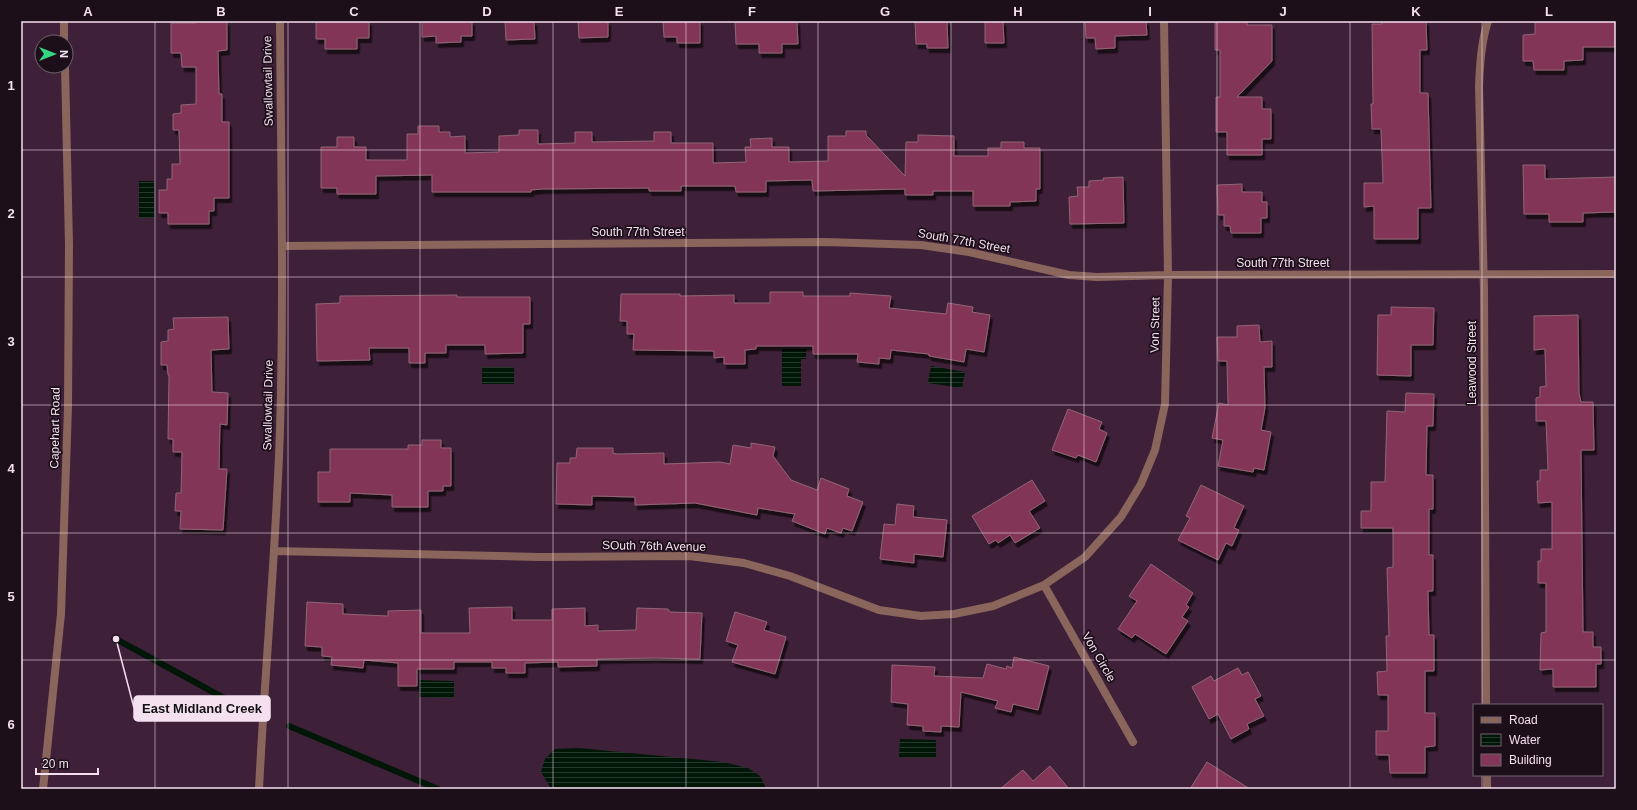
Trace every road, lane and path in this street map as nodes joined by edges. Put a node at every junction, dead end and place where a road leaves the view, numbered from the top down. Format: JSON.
{"nodes":[{"id":1,"x":64,"y":21,"type":"edge"},
{"id":2,"x":280,"y":21,"type":"edge"},
{"id":3,"x":1164,"y":21,"type":"edge"},
{"id":4,"x":1488,"y":21,"type":"edge"},
{"id":5,"x":64,"y":34,"type":"edge"},
{"id":6,"x":65,"y":74,"type":"edge"},
{"id":7,"x":282,"y":246,"type":"junction"},
{"id":8,"x":1483,"y":274,"type":"junction"},
{"id":9,"x":1616,"y":274,"type":"edge"},
{"id":10,"x":1168,"y":275,"type":"junction"},
{"id":11,"x":274,"y":551,"type":"junction"},
{"id":12,"x":1044,"y":585,"type":"junction"},
{"id":13,"x":1486,"y":704,"type":"edge"},
{"id":14,"x":1133,"y":742,"type":"dead end"},
{"id":15,"x":1487,"y":776,"type":"edge"},
{"id":16,"x":43,"y":789,"type":"edge"},
{"id":17,"x":259,"y":789,"type":"edge"},
{"id":18,"x":1487,"y":789,"type":"edge"}],
"edges":[{"from":1,"to":5,"type":"street"},
{"from":2,"to":7,"type":"street","name":"Swallowtail Drive"},
{"from":3,"to":10,"type":"street","name":"Von Street"},
{"from":4,"to":8,"type":"street","name":"Leawood Street"},
{"from":6,"to":16,"type":"street","name":"Capehart Road"},
{"from":7,"to":10,"type":"street","name":"South 77th Street"},
{"from":7,"to":11,"type":"street","name":"Swallowtail Drive"},
{"from":8,"to":9,"type":"street","name":"South 77th Street"},
{"from":8,"to":10,"type":"street","name":"South 77th Street"},
{"from":8,"to":13,"type":"street","name":"Leawood Street"},
{"from":10,"to":12,"type":"street","name":"Von Street"},
{"from":11,"to":12,"type":"street","name":"SOuth 76th Avenue"},
{"from":11,"to":17,"type":"street","name":"Swallowtail Drive"},
{"from":12,"to":14,"type":"street","name":"Von Circle"},
{"from":15,"to":18,"type":"street"}]}
